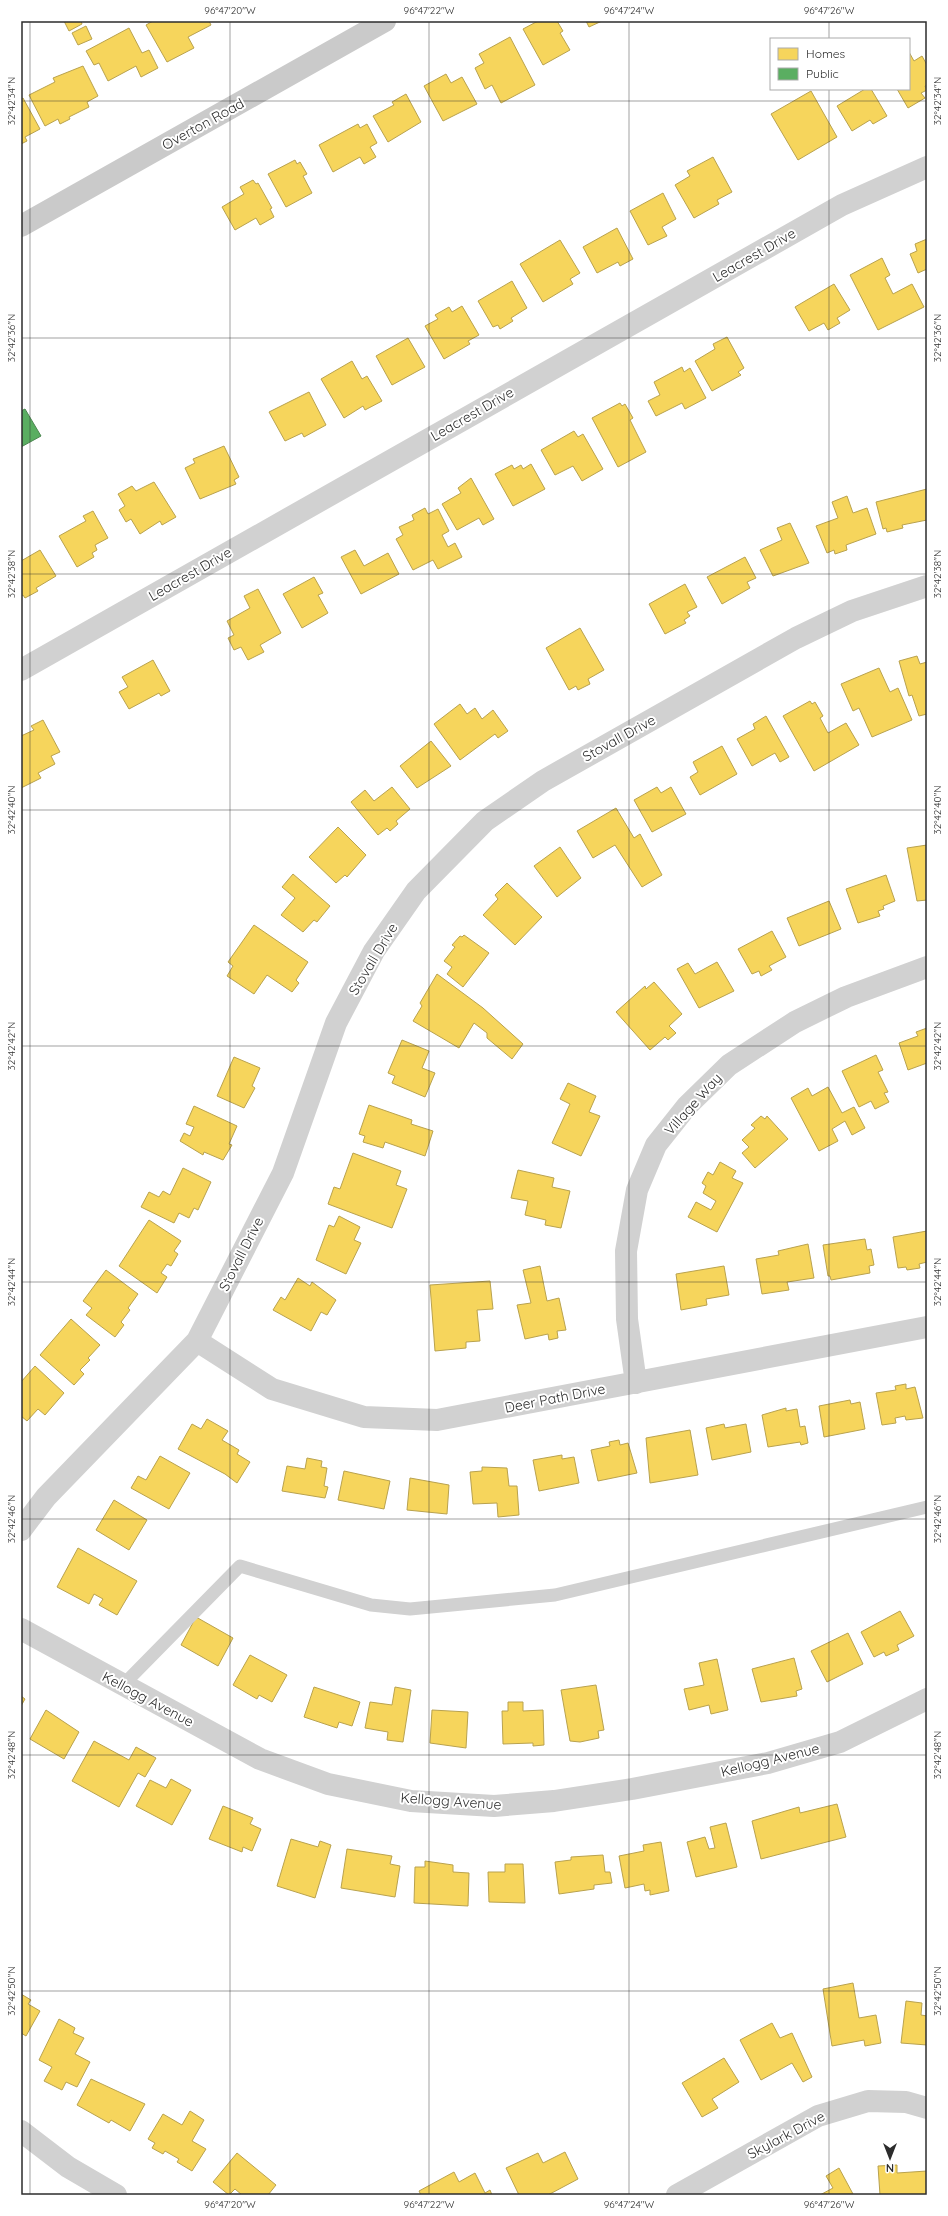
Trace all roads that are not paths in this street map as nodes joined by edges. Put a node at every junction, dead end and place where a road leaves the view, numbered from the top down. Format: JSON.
{"nodes":[{"id":1,"x":385,"y":21,"type":"edge"},
{"id":2,"x":927,"y":167,"type":"edge"},
{"id":3,"x":21,"y":226,"type":"edge"},
{"id":4,"x":927,"y":586,"type":"edge"},
{"id":5,"x":21,"y":670,"type":"edge"},
{"id":6,"x":927,"y":967,"type":"edge"},
{"id":7,"x":927,"y":1328,"type":"edge"},
{"id":8,"x":197,"y":1341,"type":"junction"},
{"id":9,"x":636,"y":1383,"type":"junction"},
{"id":10,"x":927,"y":1507,"type":"edge"},
{"id":11,"x":21,"y":1530,"type":"edge"},
{"id":12,"x":21,"y":1629,"type":"edge"},
{"id":13,"x":123,"y":1685,"type":"junction"},
{"id":14,"x":927,"y":1699,"type":"edge"},
{"id":15,"x":927,"y":2108,"type":"edge"},
{"id":16,"x":21,"y":2131,"type":"edge"},
{"id":17,"x":116,"y":2195,"type":"edge"},
{"id":18,"x":677,"y":2195,"type":"edge"}],
"edges":[{"from":1,"to":3,"type":"street","name":"Overton Road"},
{"from":2,"to":5,"type":"street","name":"Leacrest Drive"},
{"from":4,"to":8,"type":"street","name":"Stovall Drive"},
{"from":6,"to":9,"type":"street","name":"Village Way"},
{"from":7,"to":9,"type":"street","name":"Deer Path Drive"},
{"from":8,"to":9,"type":"street","name":"Deer Path Drive"},
{"from":8,"to":11,"type":"street","name":"Stovall Drive"},
{"from":10,"to":13,"type":"lane"},
{"from":12,"to":13,"type":"street","name":"Kellogg Avenue"},
{"from":13,"to":14,"type":"street","name":"Kellogg Avenue"},
{"from":15,"to":18,"type":"street","name":"Skylark Drive"},
{"from":16,"to":17,"type":"street"}]}
